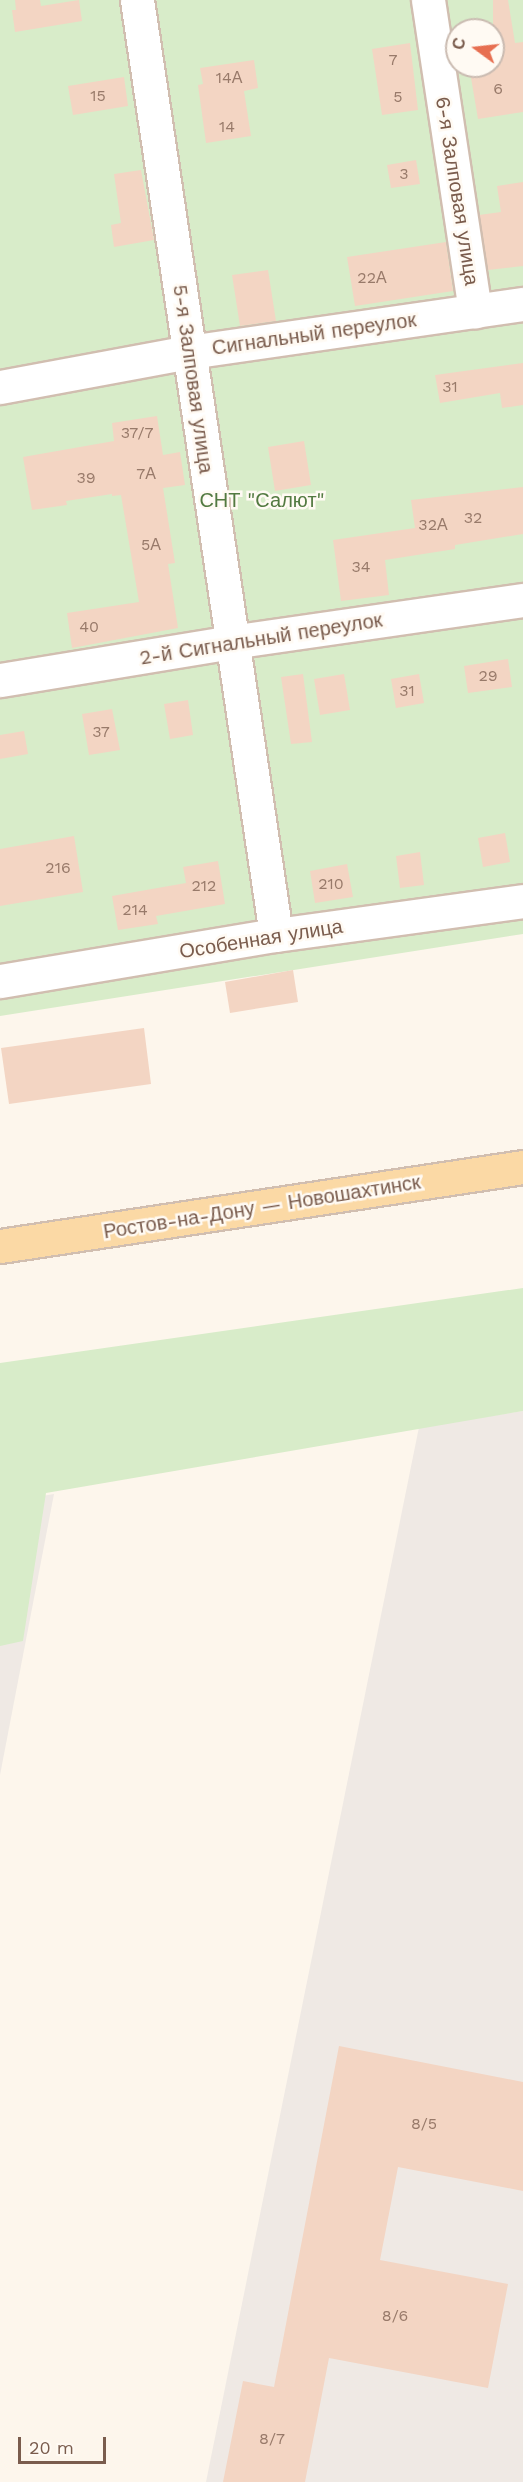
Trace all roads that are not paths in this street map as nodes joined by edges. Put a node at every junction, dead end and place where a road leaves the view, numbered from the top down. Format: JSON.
{"nodes":[{"id":1,"x":137,"y":0,"type":"edge"},
{"id":2,"x":428,"y":0,"type":"edge"},
{"id":3,"x":523,"y":304,"type":"edge"},
{"id":4,"x":475,"y":311,"type":"junction"},
{"id":5,"x":189,"y":352,"type":"junction"},
{"id":6,"x":0,"y":387,"type":"edge"},
{"id":7,"x":523,"y":600,"type":"edge"},
{"id":8,"x":231,"y":642,"type":"junction"},
{"id":9,"x":0,"y":680,"type":"edge"},
{"id":10,"x":523,"y":901,"type":"edge"},
{"id":11,"x":276,"y":935,"type":"junction"},
{"id":12,"x":0,"y":981,"type":"edge"},
{"id":13,"x":523,"y":1167,"type":"edge"},
{"id":14,"x":0,"y":1246,"type":"edge"}],
"edges":[{"from":1,"to":5,"type":"street","name":"5-я Залповая улица"},
{"from":2,"to":4,"type":"street","name":"6-я Залповая улица"},
{"from":3,"to":4,"type":"street","name":"Сигнальный переулок"},
{"from":4,"to":5,"type":"street","name":"Сигнальный переулок"},
{"from":5,"to":6,"type":"street","name":"Сигнальный переулок"},
{"from":5,"to":8,"type":"street","name":"5-я Залповая улица"},
{"from":7,"to":8,"type":"street","name":"2-й Сигнальный переулок"},
{"from":8,"to":9,"type":"street","name":"2-й Сигнальный переулок"},
{"from":8,"to":11,"type":"street","name":"5-я Залповая улица"},
{"from":10,"to":11,"type":"street","name":"Особенная улица"},
{"from":11,"to":12,"type":"street","name":"Особенная улица"},
{"from":13,"to":14,"type":"main road","name":"Ростов-на-Дону — Новошахтинск"}]}
